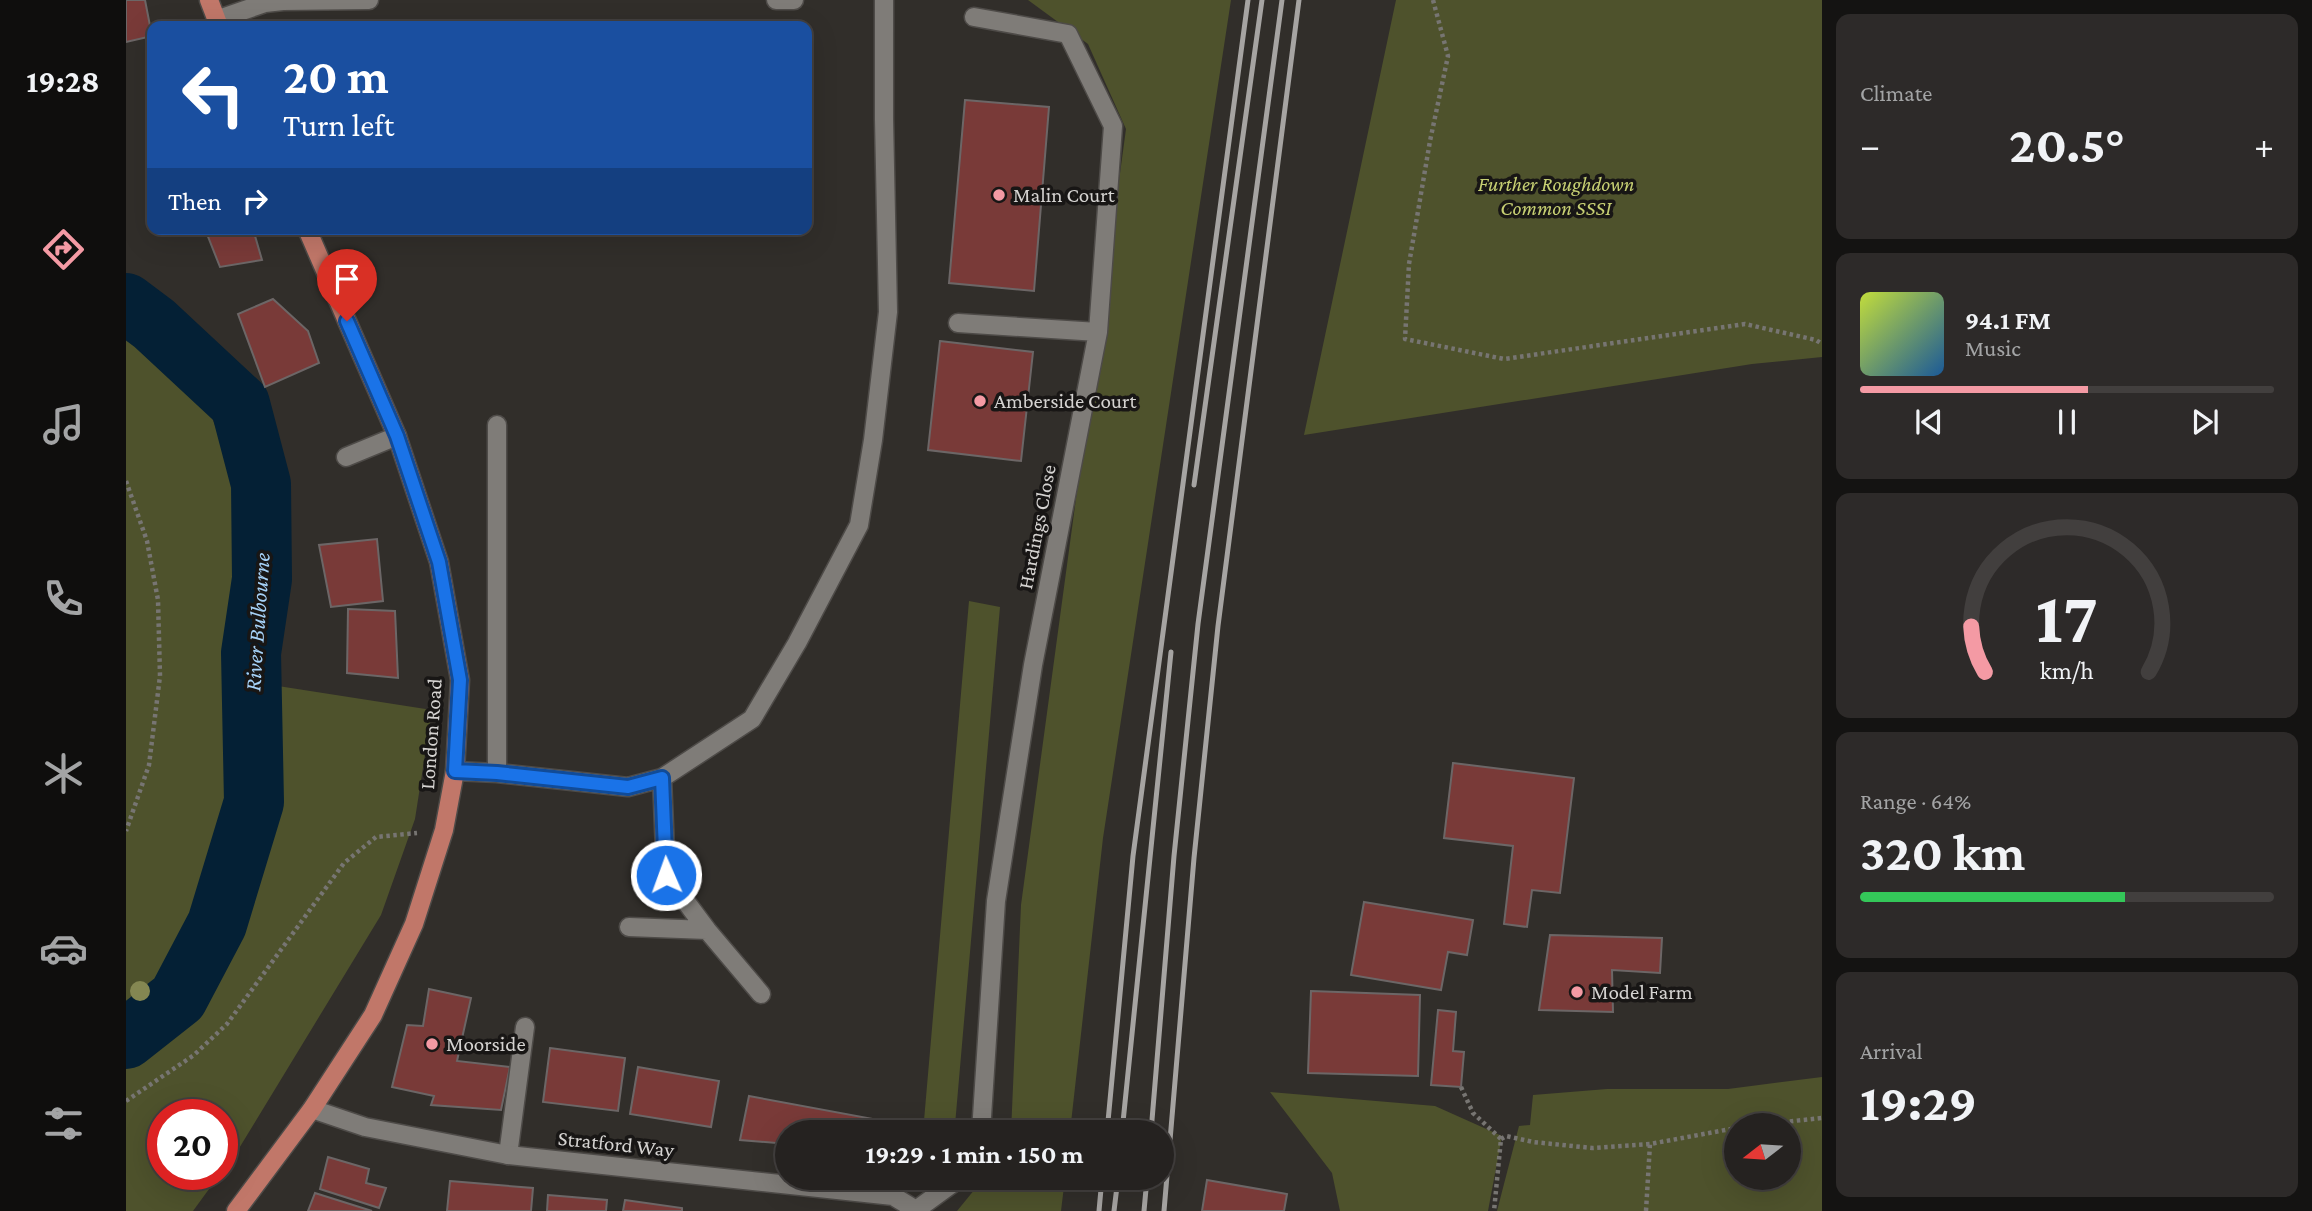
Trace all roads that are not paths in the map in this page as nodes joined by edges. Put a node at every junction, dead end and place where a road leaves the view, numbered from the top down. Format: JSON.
{"nodes":[{"id":1,"x":209,"y":0,"type":"edge"},
{"id":2,"x":369,"y":0,"type":"edge"},
{"id":3,"x":776,"y":0,"type":"edge"},
{"id":4,"x":794,"y":0,"type":"edge"},
{"id":5,"x":884,"y":0,"type":"edge"},
{"id":6,"x":974,"y":17,"type":"dead end"},
{"id":7,"x":216,"y":21,"type":"edge"},
{"id":8,"x":222,"y":21,"type":"edge"},
{"id":9,"x":310,"y":235,"type":"edge"},
{"id":10,"x":958,"y":323,"type":"dead end"},
{"id":11,"x":1098,"y":332,"type":"junction"},
{"id":12,"x":497,"y":425,"type":"dead end"},
{"id":13,"x":397,"y":436,"type":"junction"},
{"id":14,"x":346,"y":457,"type":"dead end"},
{"id":15,"x":455,"y":771,"type":"junction"},
{"id":16,"x":497,"y":773,"type":"junction"},
{"id":17,"x":662,"y":778,"type":"junction"},
{"id":18,"x":629,"y":927,"type":"dead end"},
{"id":19,"x":707,"y":930,"type":"junction"},
{"id":20,"x":761,"y":994,"type":"dead end"},
{"id":21,"x":525,"y":1027,"type":"dead end"},
{"id":22,"x":312,"y":1109,"type":"junction"},
{"id":23,"x":982,"y":1120,"type":"edge"},
{"id":24,"x":508,"y":1155,"type":"junction"},
{"id":25,"x":944,"y":1190,"type":"edge"},
{"id":26,"x":916,"y":1210,"type":"edge"},
{"id":27,"x":236,"y":1211,"type":"edge"}],
"edges":[{"from":1,"to":7,"type":"main road"},
{"from":2,"to":8,"type":"street"},
{"from":3,"to":4,"type":"street"},
{"from":5,"to":17,"type":"street"},
{"from":6,"to":11,"type":"street","name":"Hardings Close"},
{"from":9,"to":13,"type":"main road","name":"London Road"},
{"from":10,"to":11,"type":"street"},
{"from":11,"to":23,"type":"street","name":"Hardings Close"},
{"from":12,"to":16,"type":"street"},
{"from":13,"to":14,"type":"street"},
{"from":13,"to":15,"type":"main road","name":"London Road"},
{"from":15,"to":16,"type":"street"},
{"from":15,"to":22,"type":"main road","name":"London Road"},
{"from":16,"to":17,"type":"street"},
{"from":17,"to":19,"type":"street"},
{"from":18,"to":19,"type":"street"},
{"from":19,"to":20,"type":"street"},
{"from":21,"to":24,"type":"street"},
{"from":22,"to":24,"type":"street","name":"Stratford Way"},
{"from":22,"to":27,"type":"main road","name":"London Road"},
{"from":24,"to":26,"type":"street","name":"Stratford Way"},
{"from":25,"to":26,"type":"street"}]}
